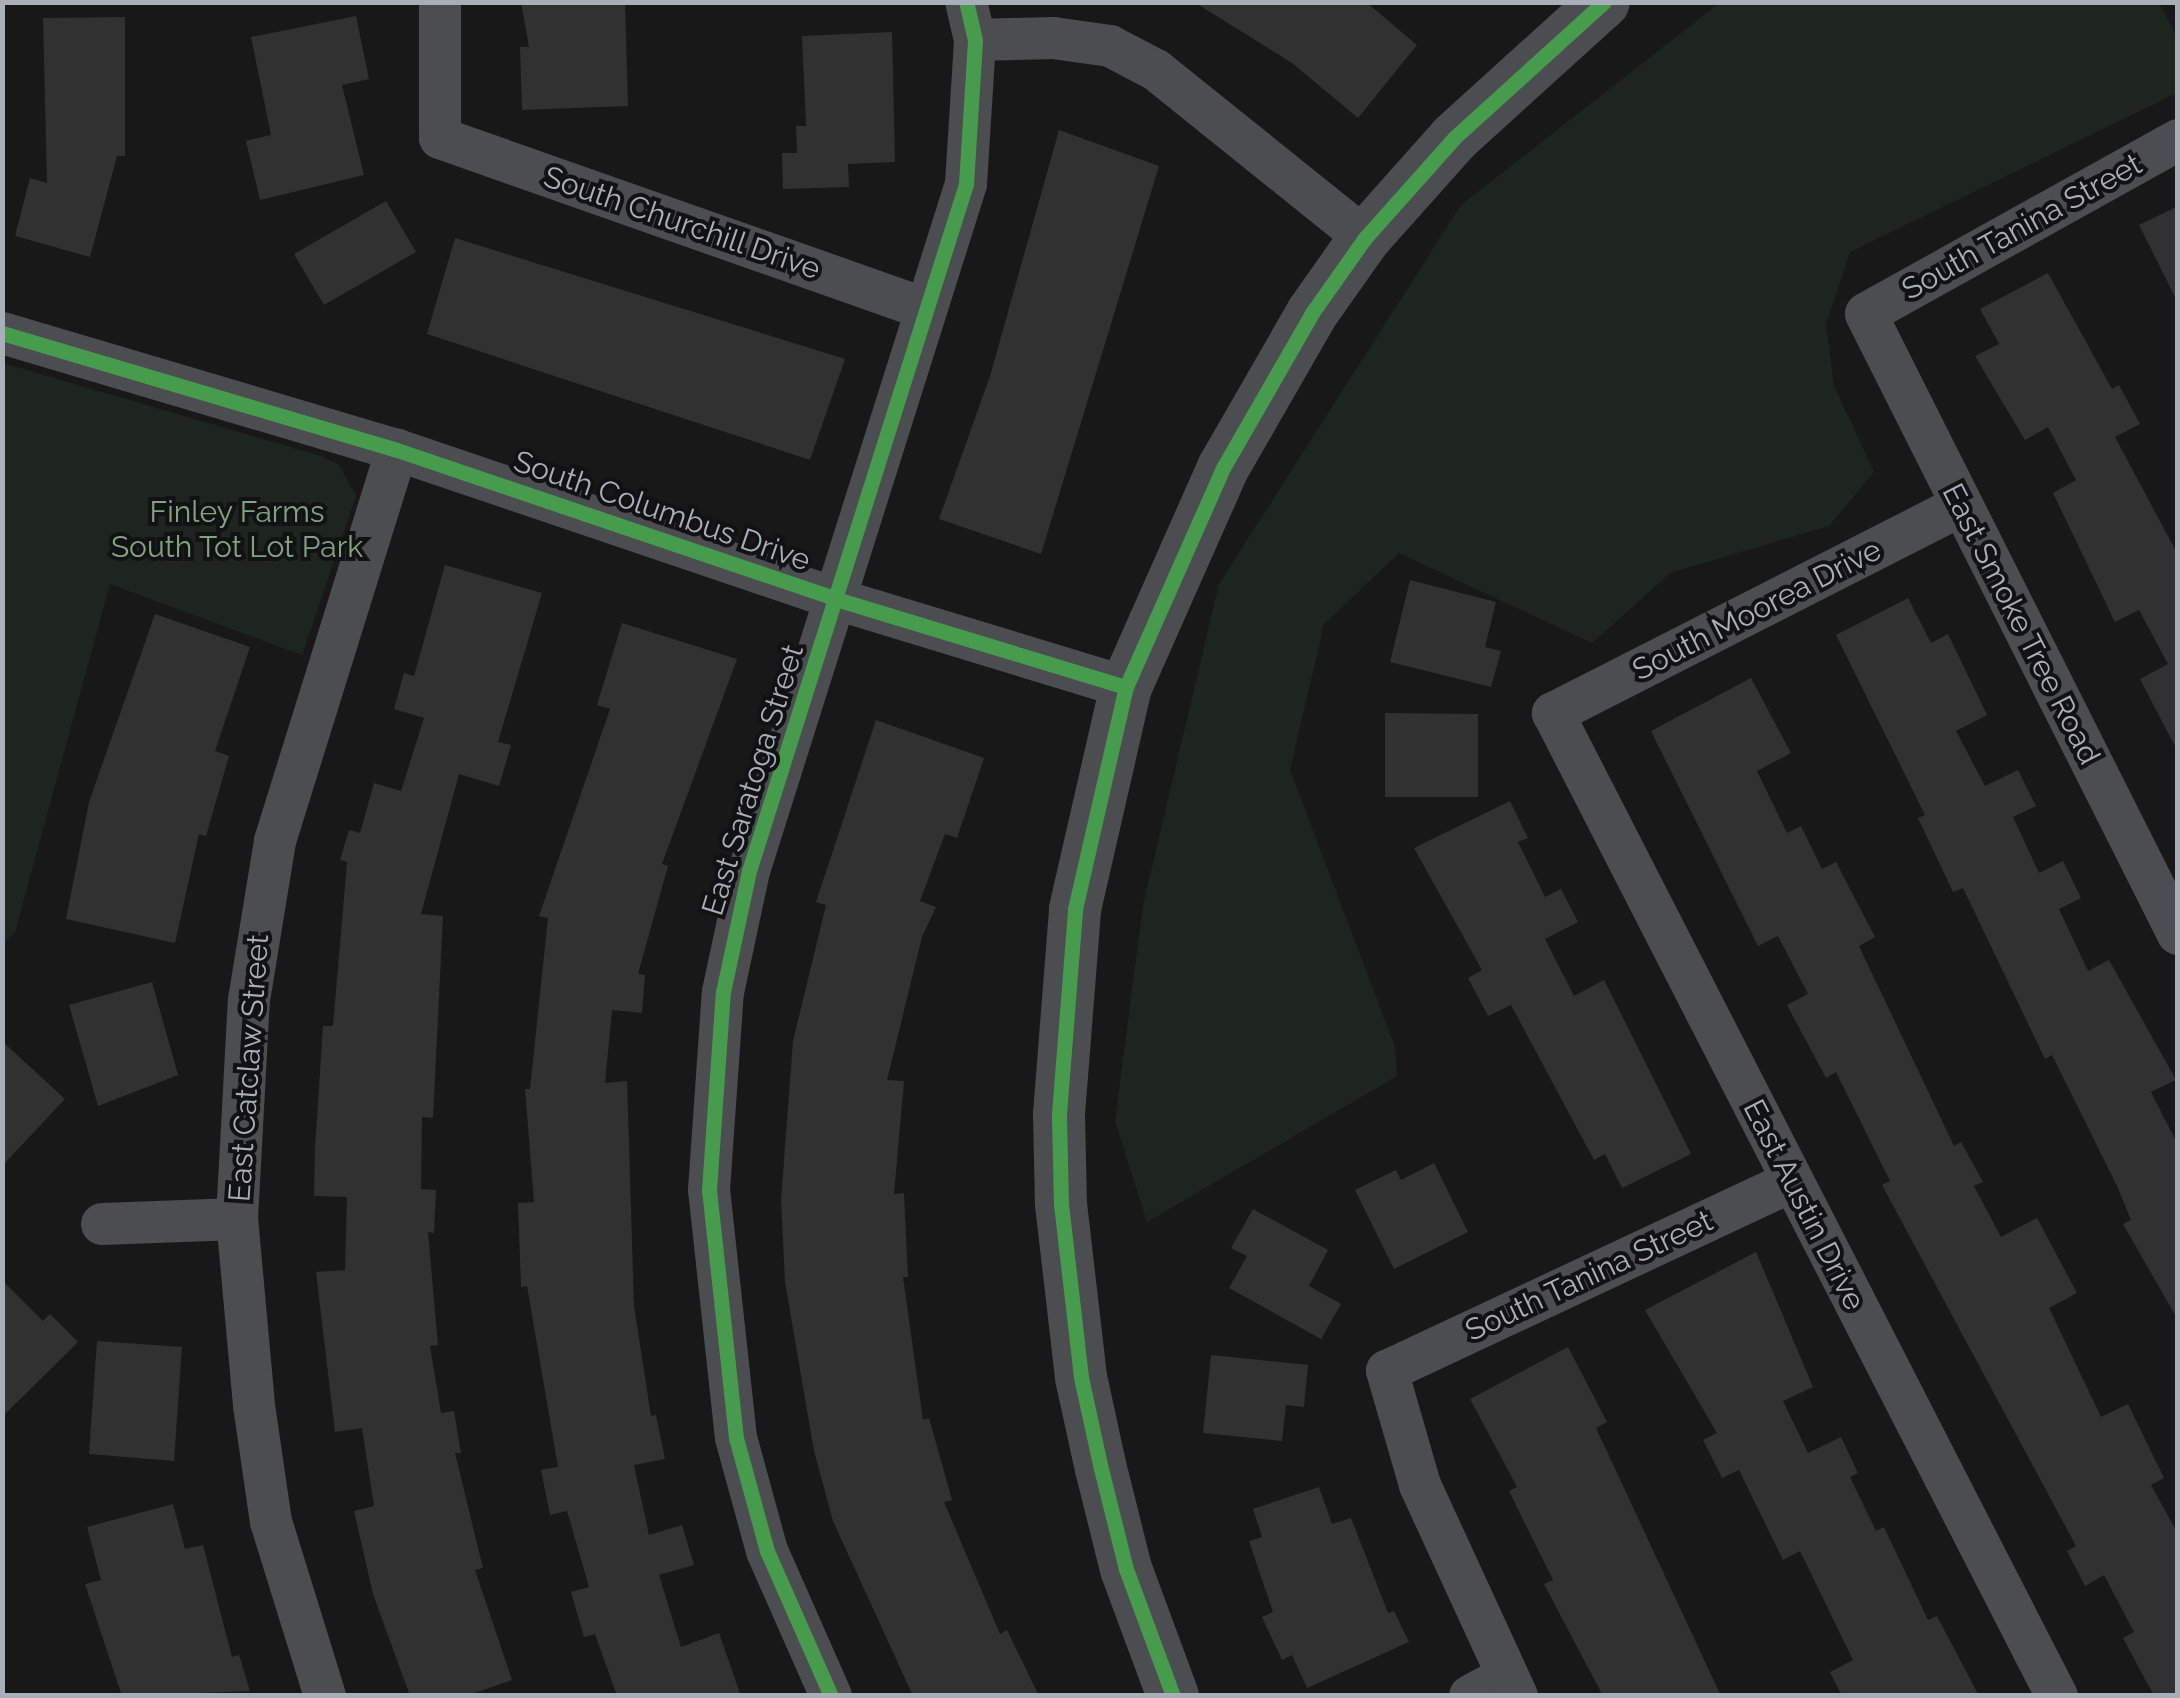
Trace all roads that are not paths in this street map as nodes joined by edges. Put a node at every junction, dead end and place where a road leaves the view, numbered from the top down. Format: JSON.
{"nodes":[{"id":1,"x":440,"y":2,"type":"edge"},
{"id":2,"x":1604,"y":2,"type":"edge"},
{"id":3,"x":970,"y":21,"type":"edge"},
{"id":4,"x":2178,"y":140,"type":"edge"},
{"id":5,"x":1365,"y":238,"type":"junction"},
{"id":6,"x":923,"y":308,"type":"junction"},
{"id":7,"x":1866,"y":314,"type":"joint"},
{"id":8,"x":2,"y":334,"type":"edge"},
{"id":9,"x":397,"y":450,"type":"junction"},
{"id":10,"x":1960,"y":506,"type":"junction"},
{"id":11,"x":836,"y":599,"type":"junction"},
{"id":12,"x":1126,"y":687,"type":"junction"},
{"id":13,"x":1553,"y":713,"type":"joint"},
{"id":14,"x":2178,"y":934,"type":"edge"},
{"id":15,"x":1792,"y":1181,"type":"junction"},
{"id":16,"x":237,"y":1219,"type":"junction"},
{"id":17,"x":102,"y":1224,"type":"dead end"},
{"id":18,"x":1512,"y":1686,"type":"edge"},
{"id":19,"x":325,"y":1696,"type":"edge"},
{"id":20,"x":830,"y":1696,"type":"edge"},
{"id":21,"x":1172,"y":1696,"type":"edge"},
{"id":22,"x":1470,"y":1696,"type":"edge"},
{"id":23,"x":2058,"y":1696,"type":"edge"}],
"edges":[{"from":1,"to":6,"type":"street","name":"South Churchill Drive"},
{"from":2,"to":5,"type":"street"},
{"from":3,"to":5,"type":"street"},
{"from":3,"to":6,"type":"street","name":"East Saratoga Street"},
{"from":4,"to":7,"type":"street","name":"South Tanina Street"},
{"from":5,"to":12,"type":"street"},
{"from":6,"to":11,"type":"street","name":"East Saratoga Street"},
{"from":7,"to":10,"type":"street","name":"East Smoke Tree Road"},
{"from":8,"to":9,"type":"street","name":"South Columbus Drive"},
{"from":9,"to":11,"type":"street","name":"South Columbus Drive"},
{"from":9,"to":16,"type":"street","name":"East Catclaw Street"},
{"from":10,"to":13,"type":"street","name":"South Moorea Drive"},
{"from":10,"to":14,"type":"street","name":"East Smoke Tree Road"},
{"from":11,"to":12,"type":"street","name":"South Columbus Drive"},
{"from":11,"to":20,"type":"street","name":"East Saratoga Street"},
{"from":12,"to":21,"type":"street"},
{"from":13,"to":15,"type":"street","name":"East Austin Drive"},
{"from":15,"to":18,"type":"street","name":"South Tanina Street"},
{"from":15,"to":23,"type":"street","name":"East Austin Drive"},
{"from":16,"to":17,"type":"street"},
{"from":16,"to":19,"type":"street","name":"East Catclaw Street"},
{"from":18,"to":22,"type":"street"}]}
